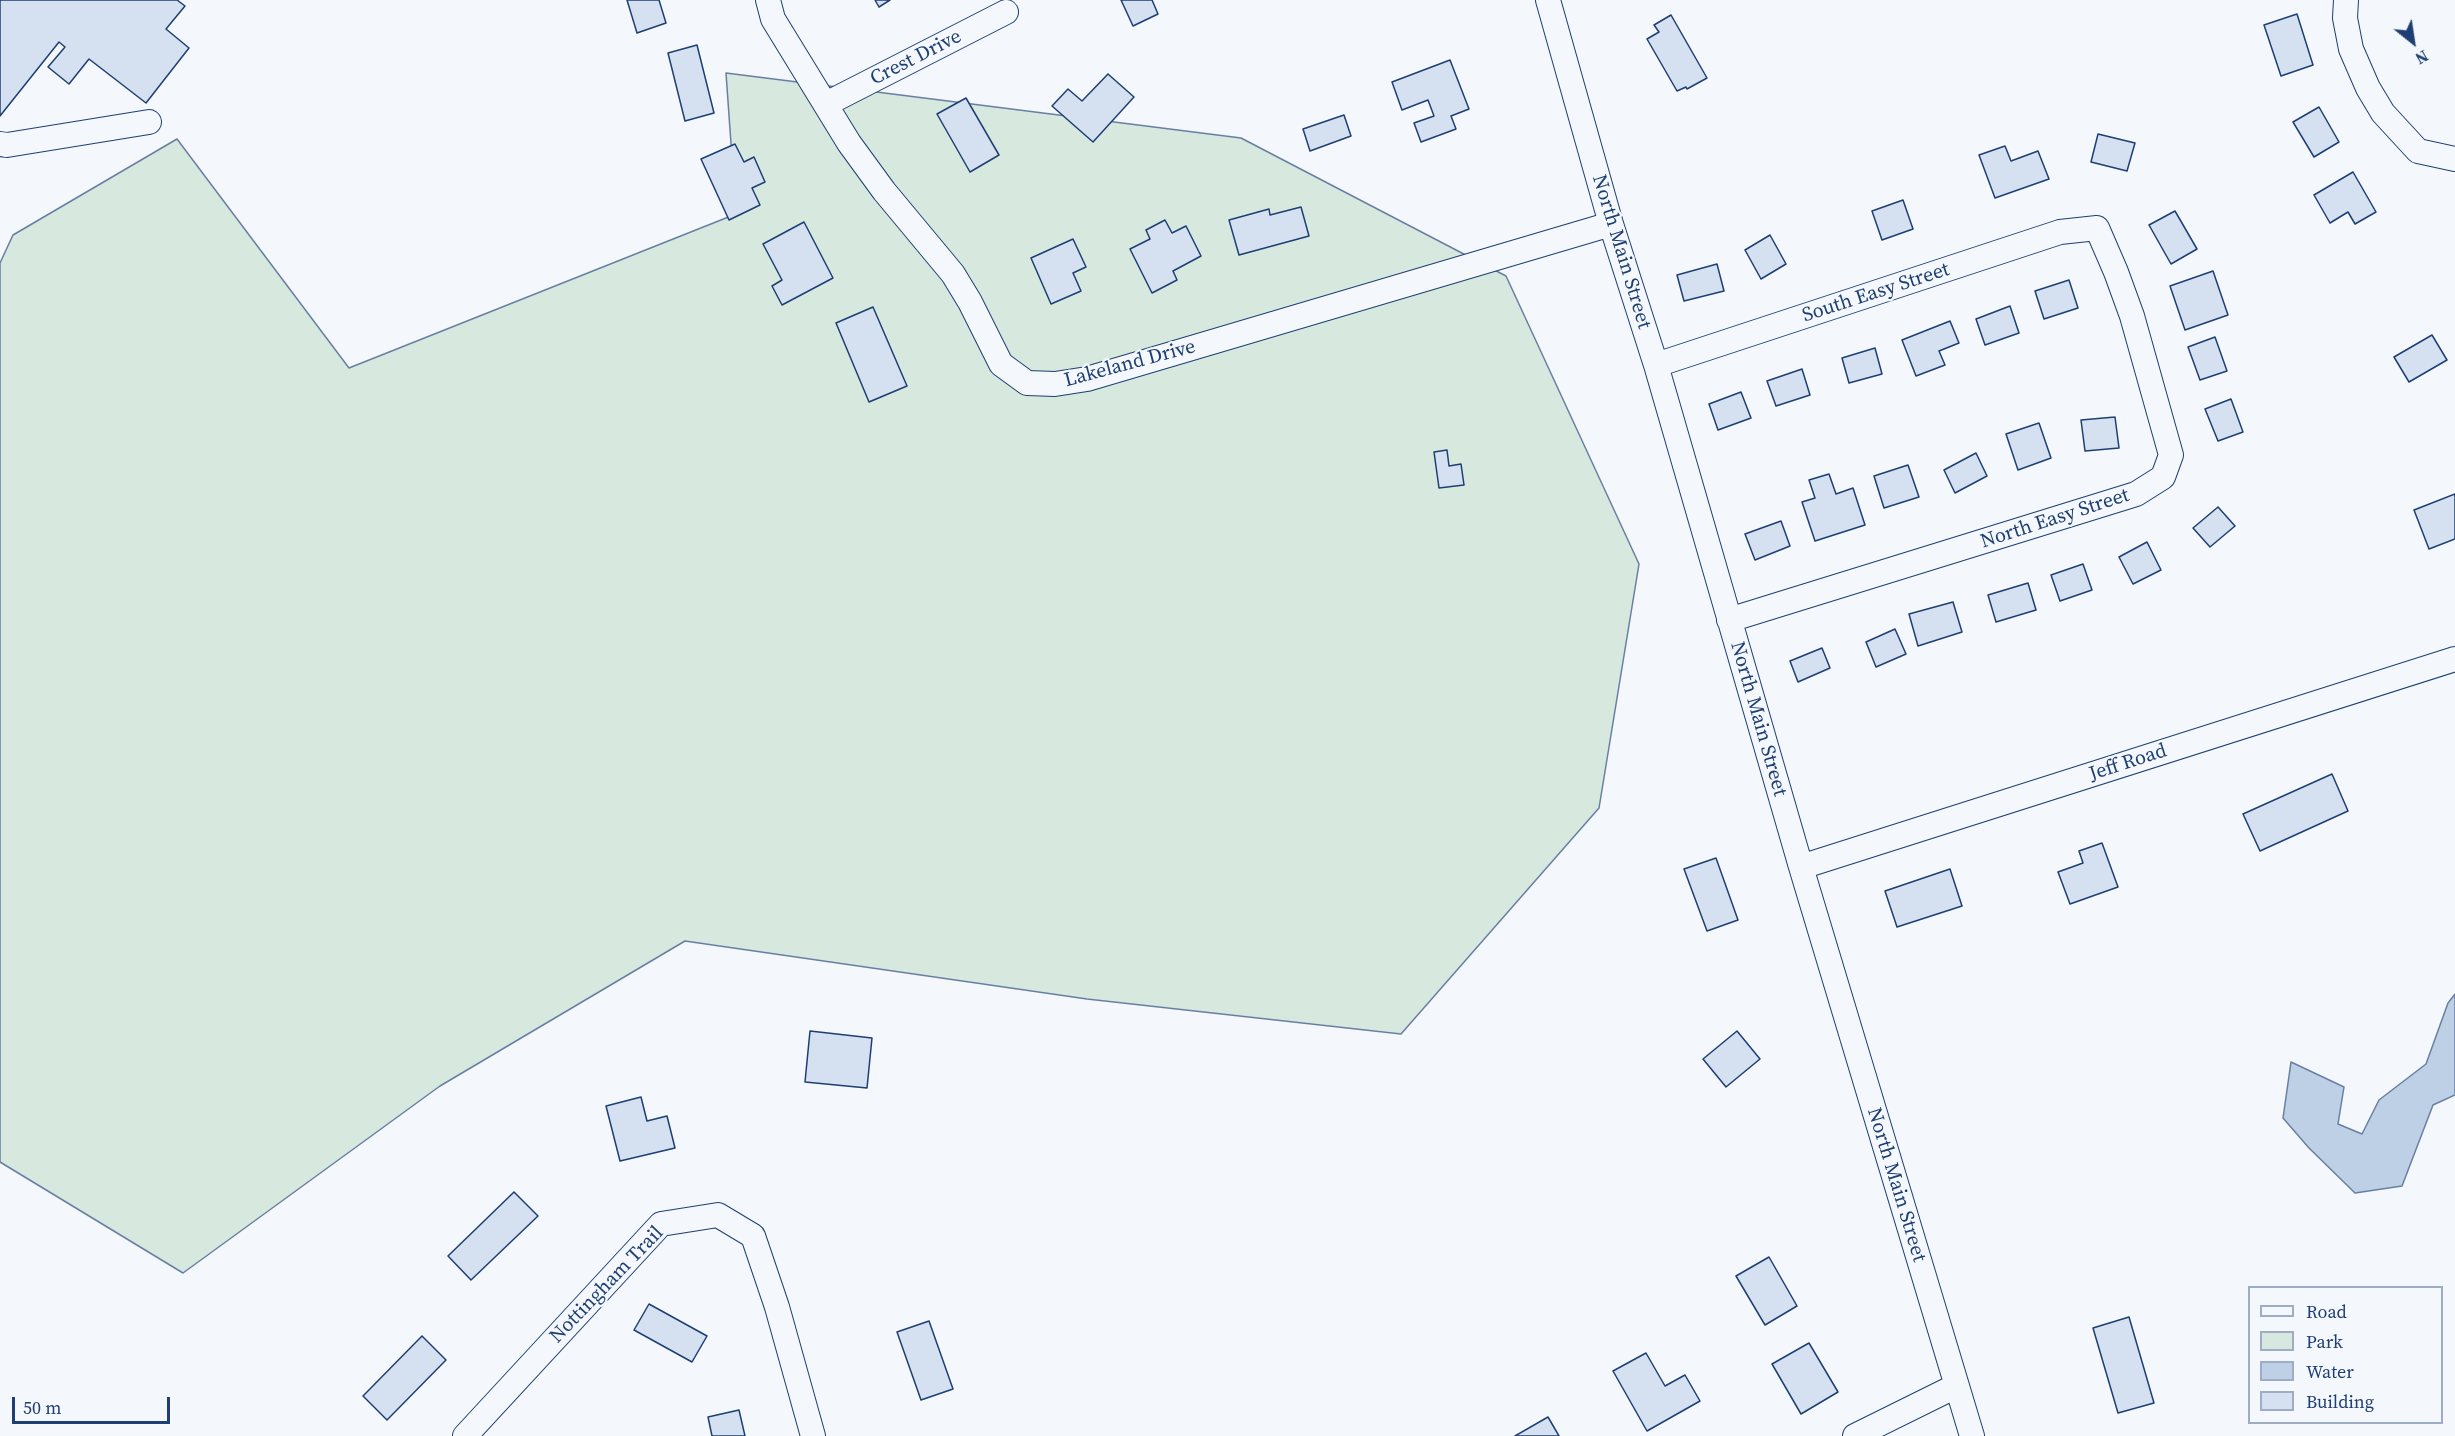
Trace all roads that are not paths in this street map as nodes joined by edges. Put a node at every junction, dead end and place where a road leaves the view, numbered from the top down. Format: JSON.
{"nodes":[{"id":1,"x":768,"y":0,"type":"edge"},
{"id":2,"x":1548,"y":0,"type":"edge"},
{"id":3,"x":2346,"y":0,"type":"edge"},
{"id":4,"x":1006,"y":12,"type":"dead end"},
{"id":5,"x":826,"y":104,"type":"junction"},
{"id":6,"x":148,"y":122,"type":"dead end"},
{"id":7,"x":0,"y":144,"type":"edge"},
{"id":8,"x":2455,"y":159,"type":"edge"},
{"id":9,"x":1611,"y":224,"type":"junction"},
{"id":10,"x":2097,"y":228,"type":"joint"},
{"id":11,"x":1656,"y":365,"type":"junction"},
{"id":12,"x":1729,"y":621,"type":"junction"},
{"id":13,"x":2455,"y":659,"type":"edge"},
{"id":14,"x":1801,"y":867,"type":"junction"},
{"id":15,"x":1956,"y":1386,"type":"junction"},
{"id":16,"x":465,"y":1436,"type":"edge"},
{"id":17,"x":813,"y":1436,"type":"edge"},
{"id":18,"x":1855,"y":1436,"type":"edge"},
{"id":19,"x":1972,"y":1436,"type":"edge"}],
"edges":[{"from":1,"to":5,"type":"street","name":"Lakeland Drive"},
{"from":2,"to":9,"type":"street","name":"North Main Street"},
{"from":3,"to":8,"type":"street"},
{"from":4,"to":5,"type":"street","name":"Crest Drive"},
{"from":5,"to":9,"type":"street","name":"Lakeland Drive"},
{"from":6,"to":7,"type":"street"},
{"from":9,"to":11,"type":"street","name":"North Main Street"},
{"from":10,"to":11,"type":"street","name":"South Easy Street"},
{"from":10,"to":12,"type":"street","name":"North Easy Street"},
{"from":11,"to":12,"type":"street","name":"North Main Street"},
{"from":12,"to":14,"type":"street","name":"North Main Street"},
{"from":13,"to":14,"type":"street","name":"Jeff Road"},
{"from":14,"to":15,"type":"street","name":"North Main Street"},
{"from":15,"to":18,"type":"street"},
{"from":15,"to":19,"type":"street","name":"North Main Street"},
{"from":16,"to":17,"type":"street","name":"Nottingham Trail"}]}
